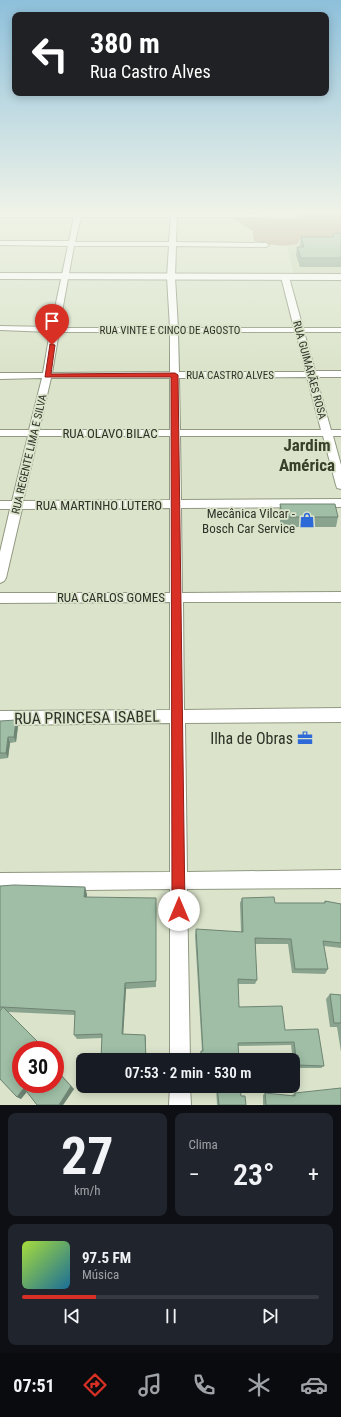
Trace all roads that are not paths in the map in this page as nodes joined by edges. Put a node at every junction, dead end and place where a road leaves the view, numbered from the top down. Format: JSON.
{"nodes":[{"id":1,"x":67,"y":263,"type":"edge"},
{"id":2,"x":172,"y":263,"type":"edge"},
{"id":3,"x":0,"y":276,"type":"edge"},
{"id":4,"x":64,"y":276,"type":"junction"},
{"id":5,"x":171,"y":277,"type":"junction"},
{"id":6,"x":285,"y":277,"type":"junction"},
{"id":7,"x":341,"y":277,"type":"edge"},
{"id":8,"x":0,"y":328,"type":"edge"},
{"id":9,"x":54,"y":330,"type":"junction"},
{"id":10,"x":174,"y":330,"type":"junction"},
{"id":11,"x":299,"y":330,"type":"junction"},
{"id":12,"x":341,"y":330,"type":"edge"},
{"id":13,"x":311,"y":374,"type":"junction"},
{"id":14,"x":341,"y":374,"type":"edge"},
{"id":15,"x":175,"y":375,"type":"junction"},
{"id":16,"x":0,"y":376,"type":"edge"},
{"id":17,"x":47,"y":376,"type":"junction"},
{"id":18,"x":0,"y":433,"type":"edge"},
{"id":19,"x":175,"y":433,"type":"junction"},
{"id":20,"x":327,"y":433,"type":"junction"},
{"id":21,"x":341,"y":433,"type":"edge"},
{"id":22,"x":33,"y":434,"type":"junction"},
{"id":23,"x":341,"y":485,"type":"edge"},
{"id":24,"x":341,"y":503,"type":"edge"},
{"id":25,"x":176,"y":504,"type":"junction"},
{"id":26,"x":0,"y":505,"type":"edge"},
{"id":27,"x":17,"y":505,"type":"junction"},
{"id":28,"x":0,"y":578,"type":"edge"},
{"id":29,"x":176,"y":597,"type":"junction"},
{"id":30,"x":341,"y":597,"type":"edge"},
{"id":31,"x":0,"y":598,"type":"edge"},
{"id":32,"x":341,"y":715,"type":"edge"},
{"id":33,"x":177,"y":716,"type":"junction"},
{"id":34,"x":0,"y":718,"type":"edge"},
{"id":35,"x":341,"y":879,"type":"edge"},
{"id":36,"x":178,"y":880,"type":"junction"},
{"id":37,"x":0,"y":882,"type":"edge"},
{"id":38,"x":180,"y":1053,"type":"edge"},
{"id":39,"x":180,"y":1093,"type":"edge"},
{"id":40,"x":180,"y":1105,"type":"edge"}],
"edges":[{"from":1,"to":4,"type":"street","name":"RUA REGENTE LIMA E SILVA"},
{"from":2,"to":5,"type":"street"},
{"from":3,"to":4,"type":"street"},
{"from":4,"to":5,"type":"street"},
{"from":4,"to":9,"type":"street","name":"RUA REGENTE LIMA E SILVA"},
{"from":5,"to":6,"type":"street"},
{"from":5,"to":10,"type":"street"},
{"from":6,"to":7,"type":"street"},
{"from":6,"to":11,"type":"street","name":"RUA GUIMARÃES ROSA"},
{"from":8,"to":9,"type":"street","name":"RUA VINTE E CINCO DE AGOSTO"},
{"from":9,"to":10,"type":"street","name":"RUA VINTE E CINCO DE AGOSTO"},
{"from":9,"to":17,"type":"street","name":"RUA REGENTE LIMA E SILVA"},
{"from":10,"to":11,"type":"street","name":"RUA VINTE E CINCO DE AGOSTO"},
{"from":10,"to":15,"type":"street"},
{"from":11,"to":12,"type":"street","name":"RUA VINTE E CINCO DE AGOSTO"},
{"from":11,"to":13,"type":"street","name":"RUA GUIMARÃES ROSA"},
{"from":13,"to":14,"type":"street","name":"RUA CASTRO ALVES"},
{"from":13,"to":15,"type":"street","name":"RUA CASTRO ALVES"},
{"from":13,"to":20,"type":"street","name":"RUA GUIMARÃES ROSA"},
{"from":15,"to":17,"type":"street","name":"RUA CASTRO ALVES"},
{"from":15,"to":19,"type":"street"},
{"from":16,"to":17,"type":"street","name":"RUA CASTRO ALVES"},
{"from":17,"to":22,"type":"street","name":"RUA REGENTE LIMA E SILVA"},
{"from":18,"to":22,"type":"street","name":"RUA OLAVO BILAC"},
{"from":19,"to":20,"type":"street","name":"RUA OLAVO BILAC"},
{"from":19,"to":22,"type":"street","name":"RUA OLAVO BILAC"},
{"from":19,"to":25,"type":"street"},
{"from":20,"to":21,"type":"street","name":"RUA OLAVO BILAC"},
{"from":20,"to":23,"type":"street","name":"RUA GUIMARÃES ROSA"},
{"from":22,"to":27,"type":"street","name":"RUA REGENTE LIMA E SILVA"},
{"from":24,"to":25,"type":"street","name":"RUA MARTINHO LUTERO"},
{"from":25,"to":27,"type":"street","name":"RUA MARTINHO LUTERO"},
{"from":25,"to":29,"type":"street"},
{"from":26,"to":27,"type":"street","name":"RUA MARTINHO LUTERO"},
{"from":27,"to":28,"type":"street","name":"RUA REGENTE LIMA E SILVA"},
{"from":29,"to":30,"type":"street","name":"RUA CARLOS GOMES"},
{"from":29,"to":31,"type":"street","name":"RUA CARLOS GOMES"},
{"from":29,"to":33,"type":"street"},
{"from":32,"to":33,"type":"street","name":"RUA PRINCESA ISABEL"},
{"from":33,"to":34,"type":"street","name":"RUA PRINCESA ISABEL"},
{"from":33,"to":36,"type":"street"},
{"from":35,"to":36,"type":"street"},
{"from":36,"to":37,"type":"street"},
{"from":36,"to":38,"type":"street"},
{"from":39,"to":40,"type":"street"}]}
